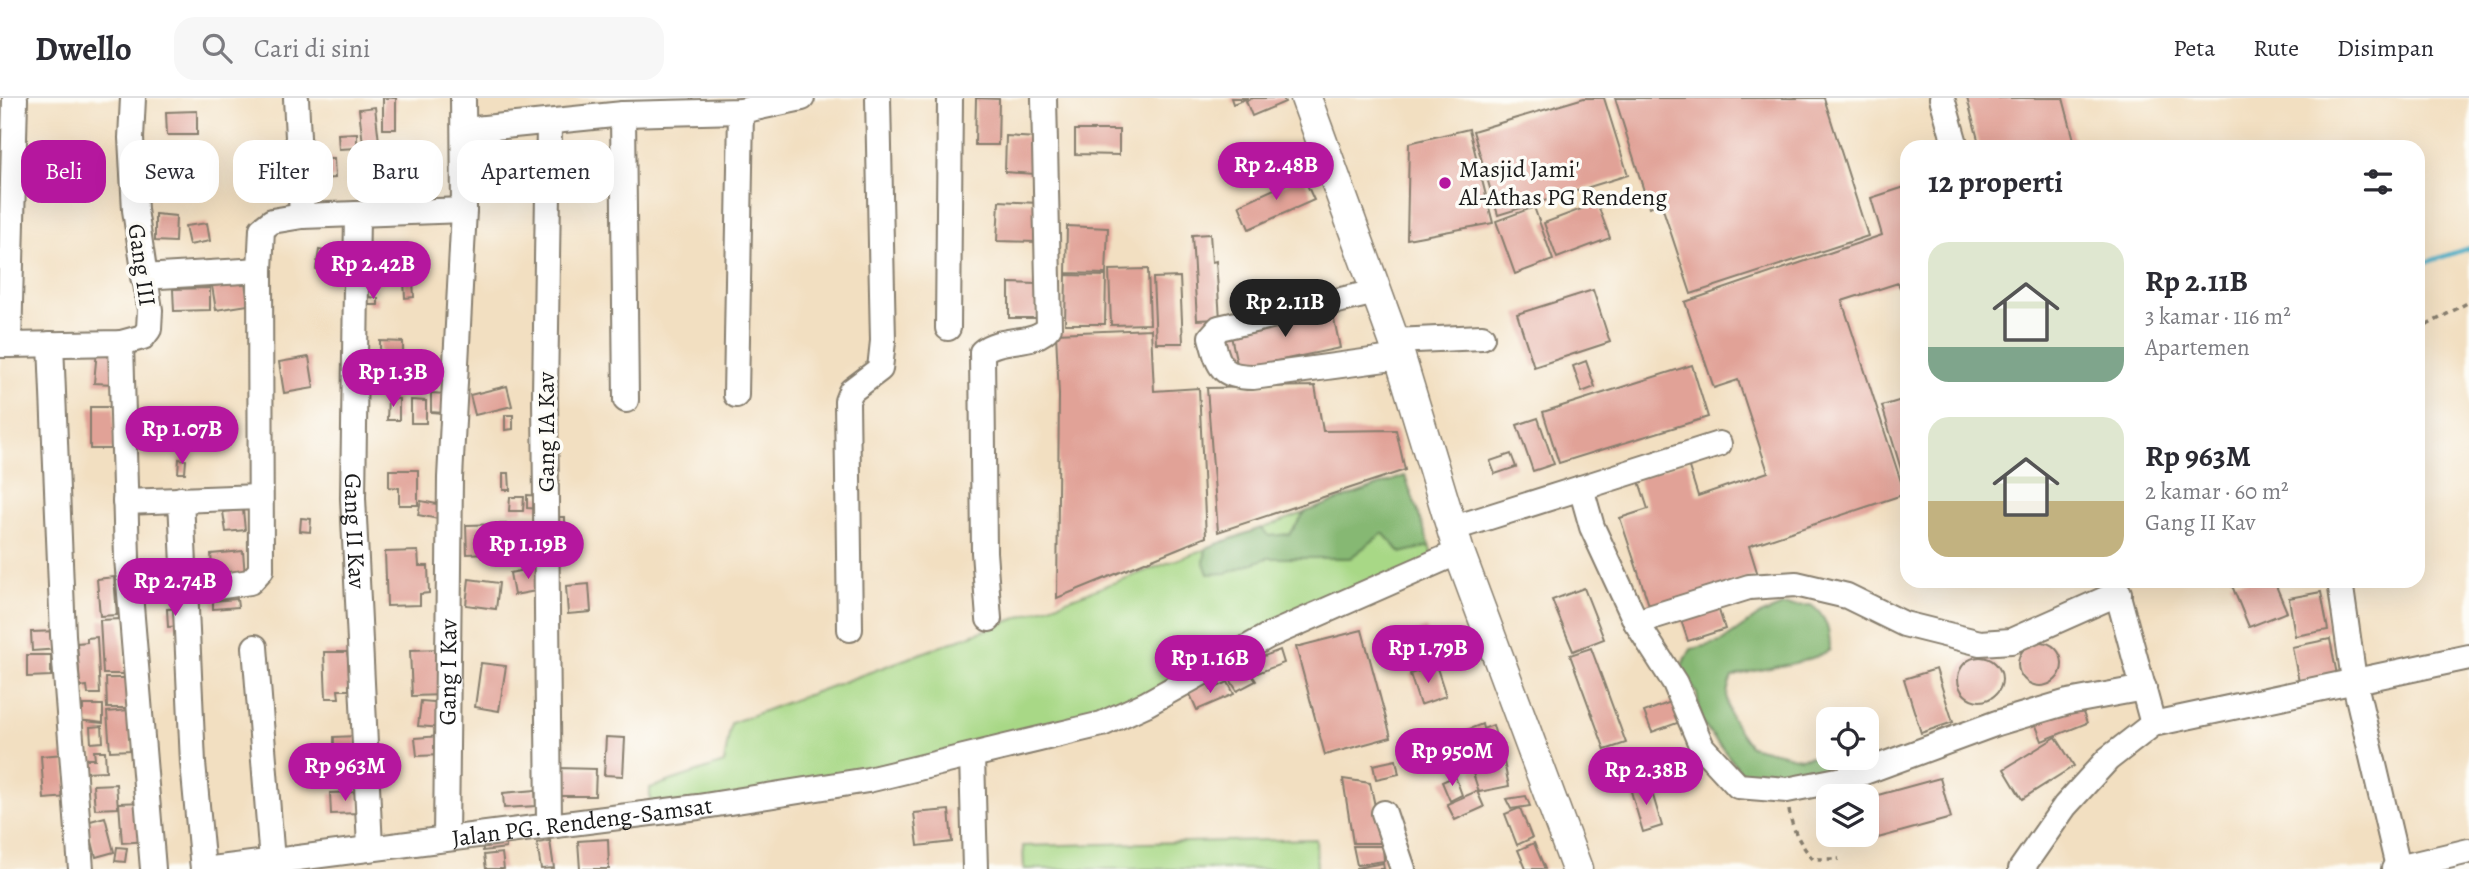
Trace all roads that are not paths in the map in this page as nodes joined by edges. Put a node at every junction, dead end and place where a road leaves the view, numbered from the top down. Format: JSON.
{"nodes":[{"id":1,"x":15,"y":98,"type":"edge"},
{"id":2,"x":133,"y":98,"type":"edge"},
{"id":3,"x":296,"y":98,"type":"edge"},
{"id":4,"x":463,"y":98,"type":"edge"},
{"id":5,"x":802,"y":98,"type":"edge"},
{"id":6,"x":878,"y":98,"type":"edge"},
{"id":7,"x":950,"y":98,"type":"edge"},
{"id":8,"x":1044,"y":98,"type":"edge"},
{"id":9,"x":1306,"y":98,"type":"edge"},
{"id":10,"x":1942,"y":98,"type":"edge"},
{"id":11,"x":741,"y":111,"type":"junction"},
{"id":12,"x":623,"y":114,"type":"junction"},
{"id":13,"x":549,"y":124,"type":"junction"},
{"id":14,"x":465,"y":130,"type":"junction"},
{"id":15,"x":1954,"y":140,"type":"edge"},
{"id":16,"x":7,"y":195,"type":"edge"},
{"id":17,"x":464,"y":210,"type":"junction"},
{"id":18,"x":357,"y":214,"type":"junction"},
{"id":19,"x":302,"y":216,"type":"junction"},
{"id":20,"x":260,"y":270,"type":"junction"},
{"id":21,"x":143,"y":277,"type":"junction"},
{"id":22,"x":1376,"y":292,"type":"junction"},
{"id":23,"x":948,"y":328,"type":"dead end"},
{"id":24,"x":1482,"y":337,"type":"dead end"},
{"id":25,"x":121,"y":343,"type":"junction"},
{"id":26,"x":51,"y":344,"type":"junction"},
{"id":27,"x":5,"y":345,"type":"edge"},
{"id":28,"x":1397,"y":349,"type":"junction"},
{"id":29,"x":736,"y":395,"type":"dead end"},
{"id":30,"x":626,"y":400,"type":"dead end"},
{"id":31,"x":1719,"y":444,"type":"dead end"},
{"id":32,"x":1581,"y":488,"type":"junction"},
{"id":33,"x":259,"y":497,"type":"junction"},
{"id":34,"x":181,"y":499,"type":"junction"},
{"id":35,"x":125,"y":502,"type":"junction"},
{"id":36,"x":1455,"y":541,"type":"junction"},
{"id":37,"x":2115,"y":588,"type":"edge"},
{"id":38,"x":2117,"y":588,"type":"edge"},
{"id":39,"x":2341,"y":588,"type":"edge"},
{"id":40,"x":188,"y":591,"type":"junction"},
{"id":41,"x":989,"y":619,"type":"dead end"},
{"id":42,"x":1636,"y":622,"type":"junction"},
{"id":43,"x":850,"y":629,"type":"dead end"},
{"id":44,"x":255,"y":648,"type":"dead end"},
{"id":45,"x":2469,"y":657,"type":"edge"},
{"id":46,"x":2354,"y":680,"type":"junction"},
{"id":47,"x":2144,"y":688,"type":"junction"},
{"id":48,"x":2153,"y":724,"type":"junction"},
{"id":49,"x":972,"y":756,"type":"junction"},
{"id":50,"x":1384,"y":813,"type":"dead end"},
{"id":51,"x":549,"y":824,"type":"junction"},
{"id":52,"x":446,"y":838,"type":"junction"},
{"id":53,"x":370,"y":847,"type":"junction"},
{"id":54,"x":2469,"y":851,"type":"edge"},
{"id":55,"x":272,"y":861,"type":"junction"},
{"id":56,"x":2396,"y":868,"type":"edge"},
{"id":57,"x":81,"y":869,"type":"edge"},
{"id":58,"x":153,"y":869,"type":"edge"},
{"id":59,"x":203,"y":869,"type":"edge"},
{"id":60,"x":212,"y":869,"type":"edge"},
{"id":61,"x":975,"y":869,"type":"edge"},
{"id":62,"x":1403,"y":869,"type":"edge"},
{"id":63,"x":1577,"y":869,"type":"edge"},
{"id":64,"x":2021,"y":869,"type":"edge"}],
"edges":[{"from":1,"to":16,"type":"street"},
{"from":2,"to":21,"type":"street","name":"Gang III"},
{"from":3,"to":19,"type":"street"},
{"from":4,"to":14,"type":"street","name":"Gang I Kav"},
{"from":5,"to":11,"type":"street"},
{"from":6,"to":43,"type":"street"},
{"from":7,"to":23,"type":"street"},
{"from":8,"to":41,"type":"street"},
{"from":9,"to":22,"type":"main road"},
{"from":10,"to":15,"type":"street"},
{"from":11,"to":12,"type":"street"},
{"from":11,"to":29,"type":"street"},
{"from":12,"to":13,"type":"street"},
{"from":12,"to":30,"type":"street"},
{"from":13,"to":14,"type":"street"},
{"from":13,"to":51,"type":"street","name":"Gang IA Kav"},
{"from":14,"to":17,"type":"street","name":"Gang I Kav"},
{"from":16,"to":27,"type":"street"},
{"from":17,"to":18,"type":"street"},
{"from":17,"to":52,"type":"street","name":"Gang I Kav"},
{"from":18,"to":19,"type":"street"},
{"from":18,"to":53,"type":"street","name":"Gang II Kav"},
{"from":19,"to":20,"type":"street"},
{"from":20,"to":21,"type":"street"},
{"from":20,"to":33,"type":"street"},
{"from":21,"to":25,"type":"street","name":"Gang III"},
{"from":22,"to":28,"type":"main road"},
{"from":22,"to":28,"type":"street"},
{"from":24,"to":28,"type":"street"},
{"from":25,"to":26,"type":"street","name":"Gang III"},
{"from":25,"to":35,"type":"street"},
{"from":26,"to":27,"type":"street","name":"Gang III"},
{"from":26,"to":57,"type":"street"},
{"from":28,"to":36,"type":"main road"},
{"from":31,"to":32,"type":"street","name":"Jalan PG. Rendeng-Samsat"},
{"from":32,"to":36,"type":"street","name":"Jalan PG. Rendeng-Samsat"},
{"from":32,"to":42,"type":"street"},
{"from":33,"to":34,"type":"street"},
{"from":33,"to":40,"type":"street"},
{"from":34,"to":35,"type":"street"},
{"from":34,"to":40,"type":"street"},
{"from":35,"to":58,"type":"street"},
{"from":36,"to":49,"type":"street","name":"Jalan PG. Rendeng-Samsat"},
{"from":36,"to":63,"type":"main road"},
{"from":37,"to":42,"type":"street"},
{"from":38,"to":47,"type":"street"},
{"from":39,"to":46,"type":"street"},
{"from":40,"to":59,"type":"street"},
{"from":42,"to":47,"type":"street"},
{"from":44,"to":55,"type":"street"},
{"from":45,"to":46,"type":"street"},
{"from":46,"to":48,"type":"street"},
{"from":46,"to":56,"type":"street"},
{"from":47,"to":48,"type":"street"},
{"from":48,"to":64,"type":"street"},
{"from":49,"to":51,"type":"street","name":"Jalan PG. Rendeng-Samsat"},
{"from":49,"to":61,"type":"street"},
{"from":50,"to":62,"type":"street"},
{"from":51,"to":52,"type":"street","name":"Jalan PG. Rendeng-Samsat"},
{"from":52,"to":53,"type":"street","name":"Jalan PG. Rendeng-Samsat"},
{"from":53,"to":55,"type":"street","name":"Jalan PG. Rendeng-Samsat"},
{"from":54,"to":56,"type":"street"},
{"from":55,"to":60,"type":"street","name":"Jalan PG. Rendeng-Samsat"}]}
